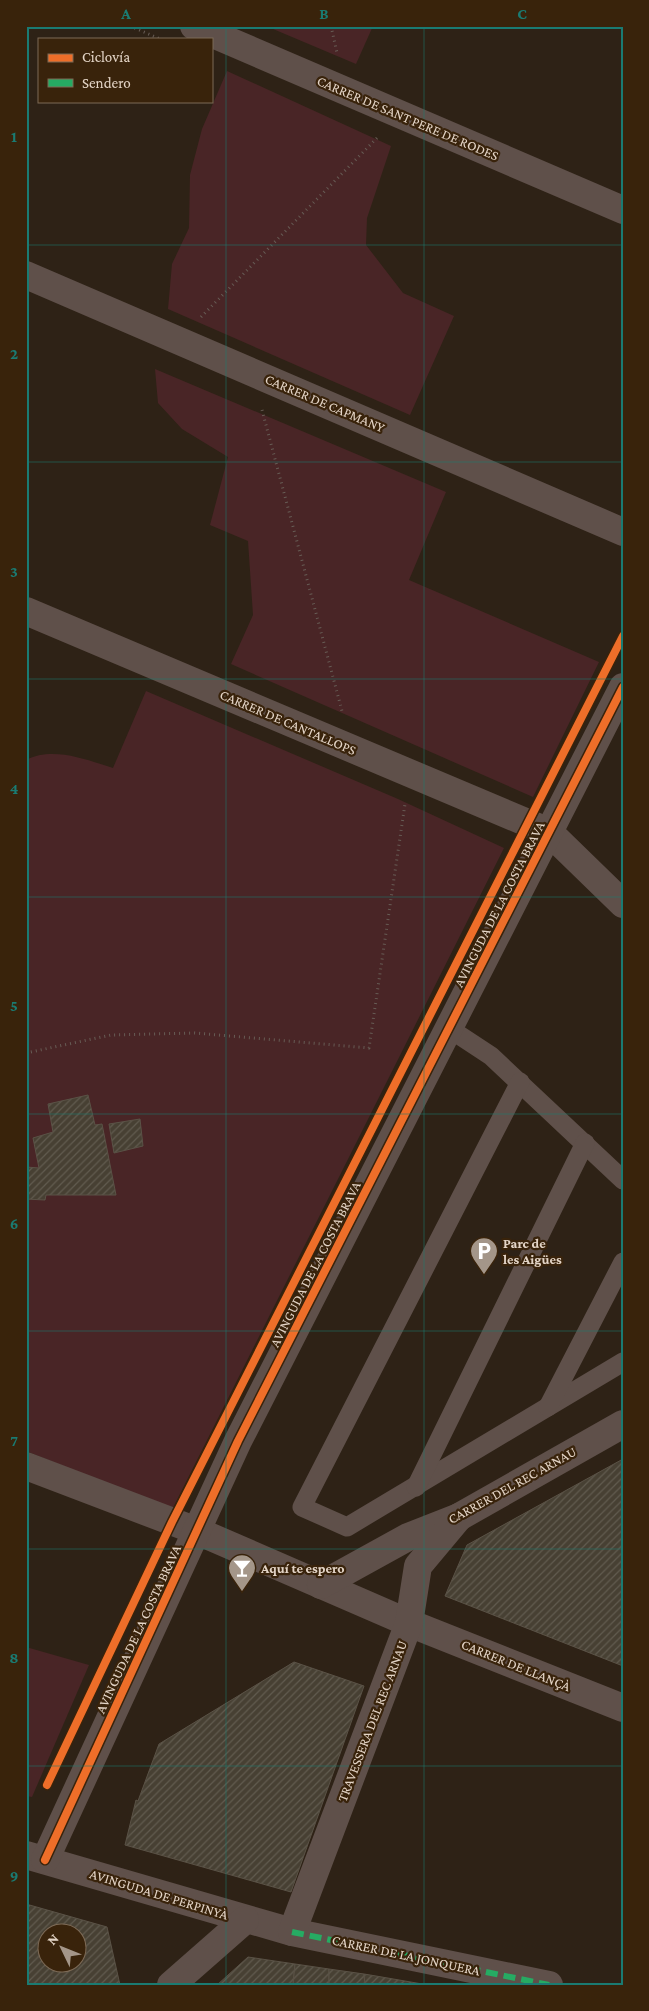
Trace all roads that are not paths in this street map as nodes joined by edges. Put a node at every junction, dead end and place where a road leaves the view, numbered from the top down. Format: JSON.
{"nodes":[{"id":1,"x":194,"y":26,"type":"edge"},
{"id":2,"x":623,"y":210,"type":"edge"},
{"id":3,"x":26,"y":275,"type":"edge"},
{"id":4,"x":623,"y":532,"type":"edge"},
{"id":5,"x":26,"y":611,"type":"edge"},
{"id":6,"x":623,"y":688,"type":"edge"},
{"id":7,"x":549,"y":832,"type":"junction"},
{"id":8,"x":623,"y":904,"type":"edge"},
{"id":9,"x":450,"y":1029,"type":"junction"},
{"id":10,"x":520,"y":1082,"type":"junction"},
{"id":11,"x":585,"y":1142,"type":"junction"},
{"id":12,"x":623,"y":1180,"type":"edge"},
{"id":13,"x":623,"y":1262,"type":"edge"},
{"id":14,"x":623,"y":1362,"type":"edge"},
{"id":15,"x":548,"y":1407,"type":"junction"},
{"id":16,"x":623,"y":1424,"type":"edge"},
{"id":17,"x":26,"y":1466,"type":"edge"},
{"id":18,"x":416,"y":1487,"type":"junction"},
{"id":19,"x":459,"y":1517,"type":"junction"},
{"id":20,"x":197,"y":1531,"type":"junction"},
{"id":21,"x":321,"y":1585,"type":"junction"},
{"id":22,"x":410,"y":1623,"type":"junction"},
{"id":23,"x":623,"y":1708,"type":"edge"},
{"id":24,"x":36,"y":1858,"type":"edge"},
{"id":25,"x":245,"y":1920,"type":"junction"},
{"id":26,"x":292,"y":1932,"type":"junction"},
{"id":27,"x":171,"y":1985,"type":"edge"},
{"id":28,"x":549,"y":1985,"type":"edge"}],
"edges":[{"from":1,"to":2,"type":"street","name":"CARRER DE SANT PERE DE RODES"},
{"from":3,"to":4,"type":"street","name":"CARRER DE CAPMANY"},
{"from":5,"to":7,"type":"street","name":"CARRER DE CANTALLOPS"},
{"from":6,"to":7,"type":"street","name":"AVINGUDA DE LA COSTA BRAVA"},
{"from":7,"to":8,"type":"street"},
{"from":7,"to":9,"type":"street","name":"AVINGUDA DE LA COSTA BRAVA"},
{"from":9,"to":10,"type":"lane"},
{"from":9,"to":20,"type":"street","name":"AVINGUDA DE LA COSTA BRAVA"},
{"from":10,"to":11,"type":"lane"},
{"from":10,"to":18,"type":"lane"},
{"from":11,"to":12,"type":"lane"},
{"from":11,"to":18,"type":"lane"},
{"from":13,"to":15,"type":"lane"},
{"from":14,"to":15,"type":"lane"},
{"from":15,"to":18,"type":"lane"},
{"from":16,"to":19,"type":"street","name":"CARRER DEL REC ARNAU"},
{"from":17,"to":20,"type":"street","name":"CARRER DE LLANÇÀ"},
{"from":19,"to":21,"type":"street","name":"CARRER DEL REC ARNAU"},
{"from":19,"to":22,"type":"street","name":"TRAVESSERA DEL REC ARNAU"},
{"from":20,"to":21,"type":"street","name":"CARRER DE LLANÇÀ"},
{"from":20,"to":24,"type":"street","name":"AVINGUDA DE LA COSTA BRAVA"},
{"from":21,"to":22,"type":"street","name":"CARRER DE LLANÇÀ"},
{"from":22,"to":23,"type":"street","name":"CARRER DE LLANÇÀ"},
{"from":22,"to":26,"type":"street","name":"TRAVESSERA DEL REC ARNAU"},
{"from":24,"to":25,"type":"street","name":"AVINGUDA DE PERPINYÀ"},
{"from":25,"to":26,"type":"street","name":"AVINGUDA DE PERPINYÀ"},
{"from":25,"to":27,"type":"street"},
{"from":26,"to":28,"type":"street","name":"CARRER DE LA JONQUERA"}]}
